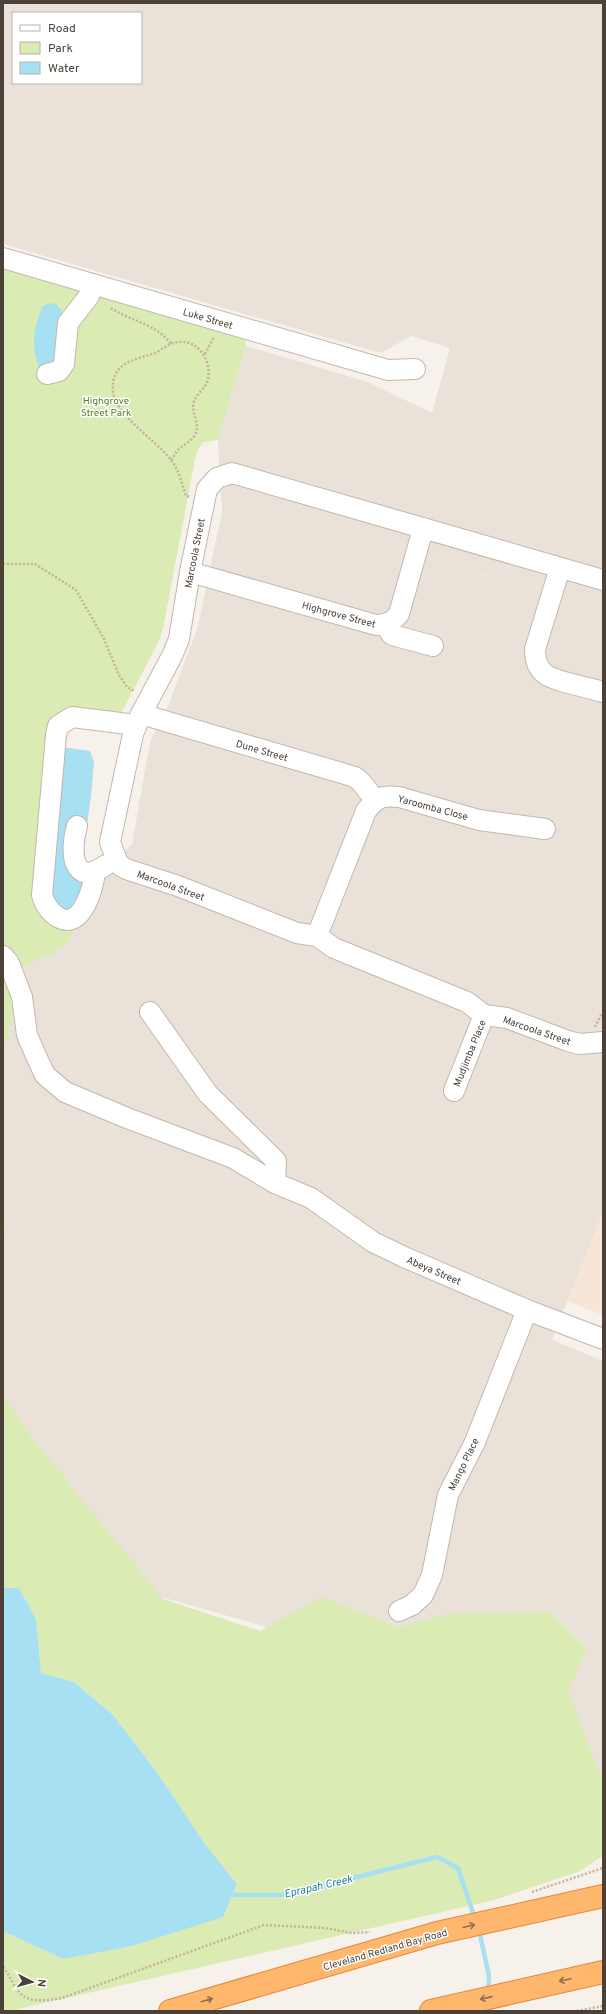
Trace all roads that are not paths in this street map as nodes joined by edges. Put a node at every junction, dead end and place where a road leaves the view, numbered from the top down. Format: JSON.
{"nodes":[{"id":1,"x":3,"y":258,"type":"edge"},
{"id":2,"x":92,"y":284,"type":"junction"},
{"id":3,"x":415,"y":369,"type":"dead end"},
{"id":4,"x":47,"y":374,"type":"dead end"},
{"id":5,"x":423,"y":529,"type":"junction"},
{"id":6,"x":560,"y":568,"type":"junction"},
{"id":7,"x":190,"y":572,"type":"junction"},
{"id":8,"x":603,"y":580,"type":"edge"},
{"id":9,"x":385,"y":625,"type":"junction"},
{"id":10,"x":433,"y":646,"type":"dead end"},
{"id":11,"x":603,"y":692,"type":"edge"},
{"id":12,"x":139,"y":720,"type":"junction"},
{"id":13,"x":375,"y":800,"type":"junction"},
{"id":14,"x":77,"y":826,"type":"dead end"},
{"id":15,"x":545,"y":829,"type":"dead end"},
{"id":16,"x":116,"y":858,"type":"junction"},
{"id":17,"x":94,"y":871,"type":"junction"},
{"id":18,"x":317,"y":936,"type":"junction"},
{"id":19,"x":3,"y":956,"type":"edge"},
{"id":20,"x":150,"y":1012,"type":"dead end"},
{"id":21,"x":484,"y":1015,"type":"junction"},
{"id":22,"x":603,"y":1042,"type":"edge"},
{"id":23,"x":454,"y":1091,"type":"dead end"},
{"id":24,"x":275,"y":1184,"type":"junction"},
{"id":25,"x":527,"y":1310,"type":"junction"},
{"id":26,"x":603,"y":1339,"type":"edge"},
{"id":27,"x":400,"y":1610,"type":"dead end"},
{"id":28,"x":603,"y":1881,"type":"edge"},
{"id":29,"x":603,"y":1896,"type":"edge"},
{"id":30,"x":570,"y":1898,"type":"junction"},
{"id":31,"x":603,"y":1972,"type":"edge"},
{"id":32,"x":440,"y":2009,"type":"edge"},
{"id":33,"x":170,"y":2011,"type":"edge"}],
"edges":[{"from":1,"to":2,"type":"street","name":"Luke Street"},
{"from":2,"to":3,"type":"street","name":"Luke Street"},
{"from":2,"to":4,"type":"street"},
{"from":5,"to":6,"type":"street"},
{"from":5,"to":7,"type":"street","name":"Marcoola Street"},
{"from":5,"to":9,"type":"street","name":"Highgrove Street"},
{"from":6,"to":8,"type":"street"},
{"from":6,"to":11,"type":"street"},
{"from":7,"to":9,"type":"street","name":"Highgrove Street"},
{"from":7,"to":12,"type":"street","name":"Marcoola Street"},
{"from":9,"to":10,"type":"street"},
{"from":12,"to":13,"type":"street","name":"Dune Street"},
{"from":12,"to":16,"type":"street","name":"Marcoola Street"},
{"from":12,"to":17,"type":"street","name":"Dune Street"},
{"from":13,"to":15,"type":"street","name":"Yaroomba Close"},
{"from":13,"to":18,"type":"street"},
{"from":14,"to":17,"type":"street"},
{"from":16,"to":17,"type":"street"},
{"from":16,"to":18,"type":"street","name":"Marcoola Street"},
{"from":18,"to":21,"type":"street","name":"Marcoola Street"},
{"from":19,"to":24,"type":"street","name":"Abeya Street"},
{"from":20,"to":24,"type":"street"},
{"from":21,"to":22,"type":"street","name":"Marcoola Street"},
{"from":21,"to":23,"type":"street","name":"Mudjimba Place"},
{"from":24,"to":25,"type":"street","name":"Abeya Street"},
{"from":25,"to":26,"type":"street","name":"Abeya Street"},
{"from":25,"to":27,"type":"street","name":"Mango Place"},
{"from":28,"to":30,"type":"highway"},
{"from":29,"to":30,"type":"highway","name":"Cleveland Redland Bay Road"},
{"from":33,"to":30,"type":"highway","name":"Cleveland Redland Bay Road","one_way":true},
{"from":31,"to":32,"type":"highway","one_way":true}]}
